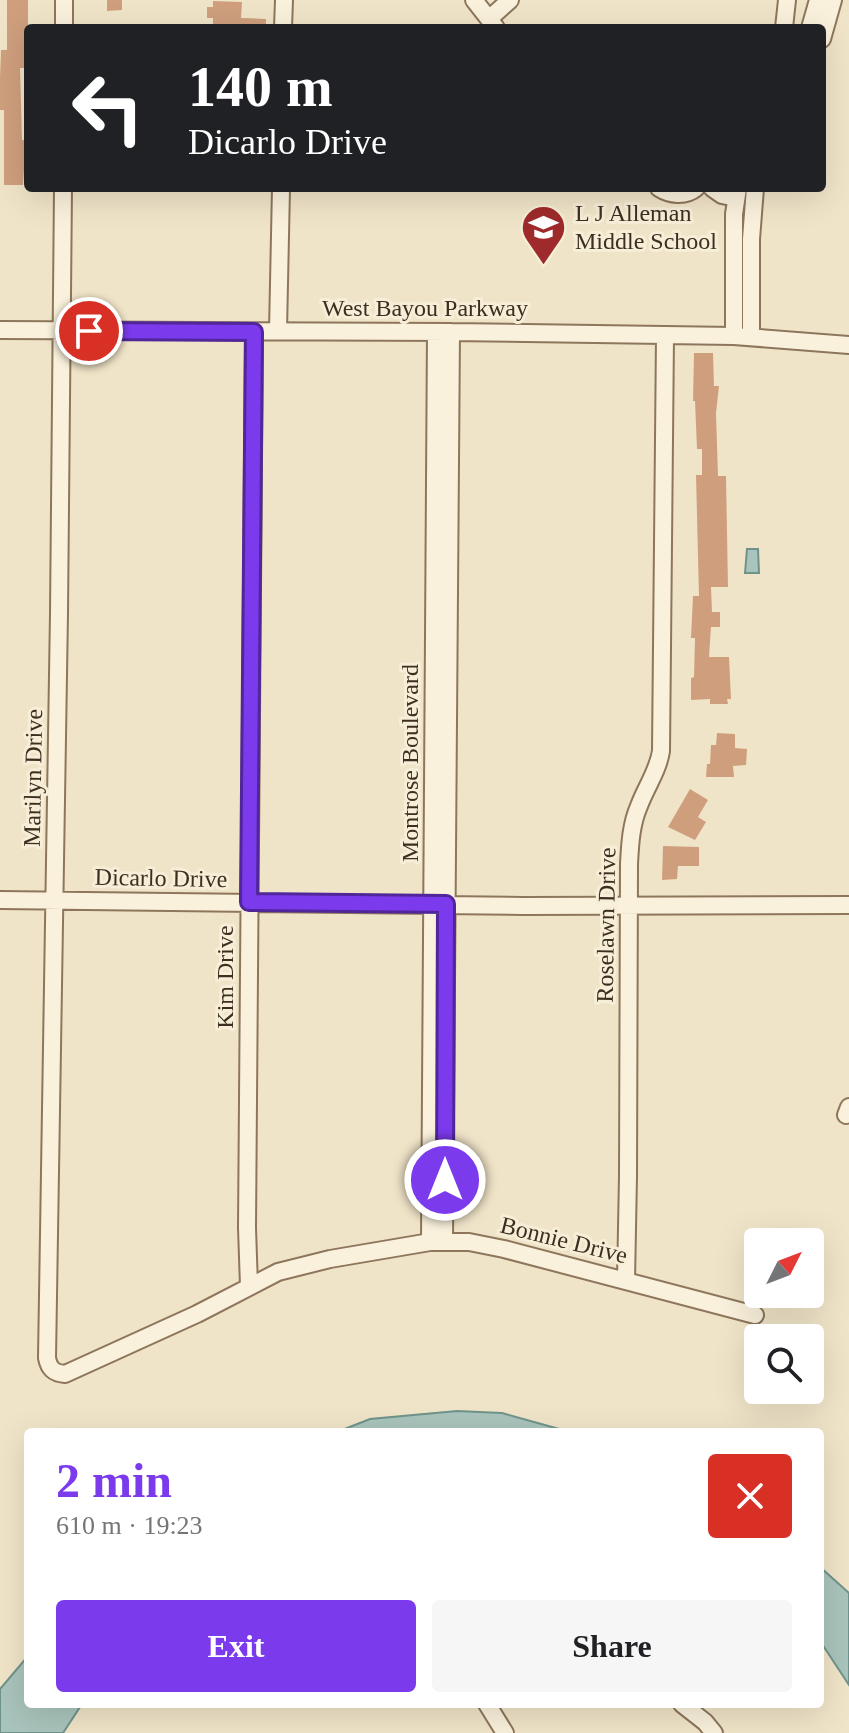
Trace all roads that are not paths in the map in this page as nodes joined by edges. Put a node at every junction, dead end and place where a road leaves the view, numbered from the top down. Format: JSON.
{"nodes":[{"id":1,"x":64,"y":0,"type":"edge"},
{"id":2,"x":284,"y":0,"type":"edge"},
{"id":3,"x":474,"y":0,"type":"edge"},
{"id":4,"x":510,"y":0,"type":"edge"},
{"id":5,"x":787,"y":0,"type":"edge"},
{"id":6,"x":818,"y":0,"type":"edge"},
{"id":7,"x":833,"y":0,"type":"edge"},
{"id":8,"x":493,"y":23,"type":"edge"},
{"id":9,"x":64,"y":24,"type":"edge"},
{"id":10,"x":283,"y":24,"type":"edge"},
{"id":11,"x":784,"y":24,"type":"edge"},
{"id":12,"x":811,"y":24,"type":"edge"},
{"id":13,"x":826,"y":25,"type":"edge"},
{"id":14,"x":63,"y":192,"type":"edge"},
{"id":15,"x":281,"y":192,"type":"edge"},
{"id":16,"x":665,"y":192,"type":"edge"},
{"id":17,"x":685,"y":192,"type":"edge"},
{"id":18,"x":718,"y":192,"type":"edge"},
{"id":19,"x":744,"y":192,"type":"edge"},
{"id":20,"x":0,"y":330,"type":"edge"},
{"id":21,"x":62,"y":330,"type":"junction"},
{"id":22,"x":278,"y":331,"type":"junction"},
{"id":23,"x":254,"y":332,"type":"junction"},
{"id":24,"x":444,"y":332,"type":"junction"},
{"id":25,"x":665,"y":336,"type":"junction"},
{"id":26,"x":742,"y":337,"type":"junction"},
{"id":27,"x":849,"y":345,"type":"edge"},
{"id":28,"x":0,"y":900,"type":"edge"},
{"id":29,"x":55,"y":900,"type":"junction"},
{"id":30,"x":249,"y":902,"type":"junction"},
{"id":31,"x":439,"y":904,"type":"junction"},
{"id":32,"x":629,"y":905,"type":"junction"},
{"id":33,"x":849,"y":905,"type":"edge"},
{"id":34,"x":437,"y":1241,"type":"junction"},
{"id":35,"x":626,"y":1281,"type":"junction"},
{"id":36,"x":249,"y":1286,"type":"junction"},
{"id":37,"x":755,"y":1315,"type":"dead end"},
{"id":38,"x":50,"y":1368,"type":"joint"},
{"id":39,"x":489,"y":1708,"type":"edge"},
{"id":40,"x":687,"y":1708,"type":"edge"},
{"id":41,"x":505,"y":1733,"type":"edge"},
{"id":42,"x":714,"y":1733,"type":"edge"}],
"edges":[{"from":1,"to":9,"type":"street"},
{"from":2,"to":10,"type":"street"},
{"from":3,"to":8,"type":"street"},
{"from":4,"to":8,"type":"street"},
{"from":5,"to":11,"type":"street"},
{"from":6,"to":12,"type":"street"},
{"from":7,"to":13,"type":"street"},
{"from":14,"to":21,"type":"street","name":"Marilyn Drive"},
{"from":15,"to":22,"type":"street"},
{"from":16,"to":17,"type":"street"},
{"from":18,"to":19,"type":"street"},
{"from":19,"to":26,"type":"street"},
{"from":20,"to":21,"type":"street","name":"West Bayou Parkway"},
{"from":21,"to":23,"type":"street","name":"West Bayou Parkway"},
{"from":21,"to":29,"type":"street","name":"Marilyn Drive"},
{"from":22,"to":23,"type":"street","name":"West Bayou Parkway"},
{"from":22,"to":24,"type":"street","name":"West Bayou Parkway"},
{"from":23,"to":30,"type":"street","name":"Kim Drive"},
{"from":24,"to":25,"type":"street","name":"West Bayou Parkway"},
{"from":24,"to":31,"type":"street","name":"Montrose Boulevard"},
{"from":25,"to":26,"type":"street","name":"West Bayou Parkway"},
{"from":25,"to":32,"type":"street","name":"Roselawn Drive"},
{"from":26,"to":27,"type":"street","name":"West Bayou Parkway"},
{"from":28,"to":29,"type":"street","name":"Dicarlo Drive"},
{"from":29,"to":30,"type":"street","name":"Dicarlo Drive"},
{"from":29,"to":38,"type":"street","name":"Marilyn Drive"},
{"from":30,"to":31,"type":"street","name":"Dicarlo Drive"},
{"from":30,"to":36,"type":"street","name":"Kim Drive"},
{"from":31,"to":32,"type":"street","name":"Dicarlo Drive"},
{"from":31,"to":34,"type":"street","name":"Montrose Boulevard"},
{"from":32,"to":33,"type":"street","name":"Dicarlo Drive"},
{"from":32,"to":35,"type":"street","name":"Roselawn Drive"},
{"from":34,"to":35,"type":"street","name":"Bonnie Drive"},
{"from":34,"to":36,"type":"street","name":"Bonnie Drive"},
{"from":35,"to":37,"type":"street","name":"Bonnie Drive"},
{"from":36,"to":38,"type":"street","name":"Bonnie Drive"},
{"from":39,"to":41,"type":"street"},
{"from":40,"to":42,"type":"street"}]}
